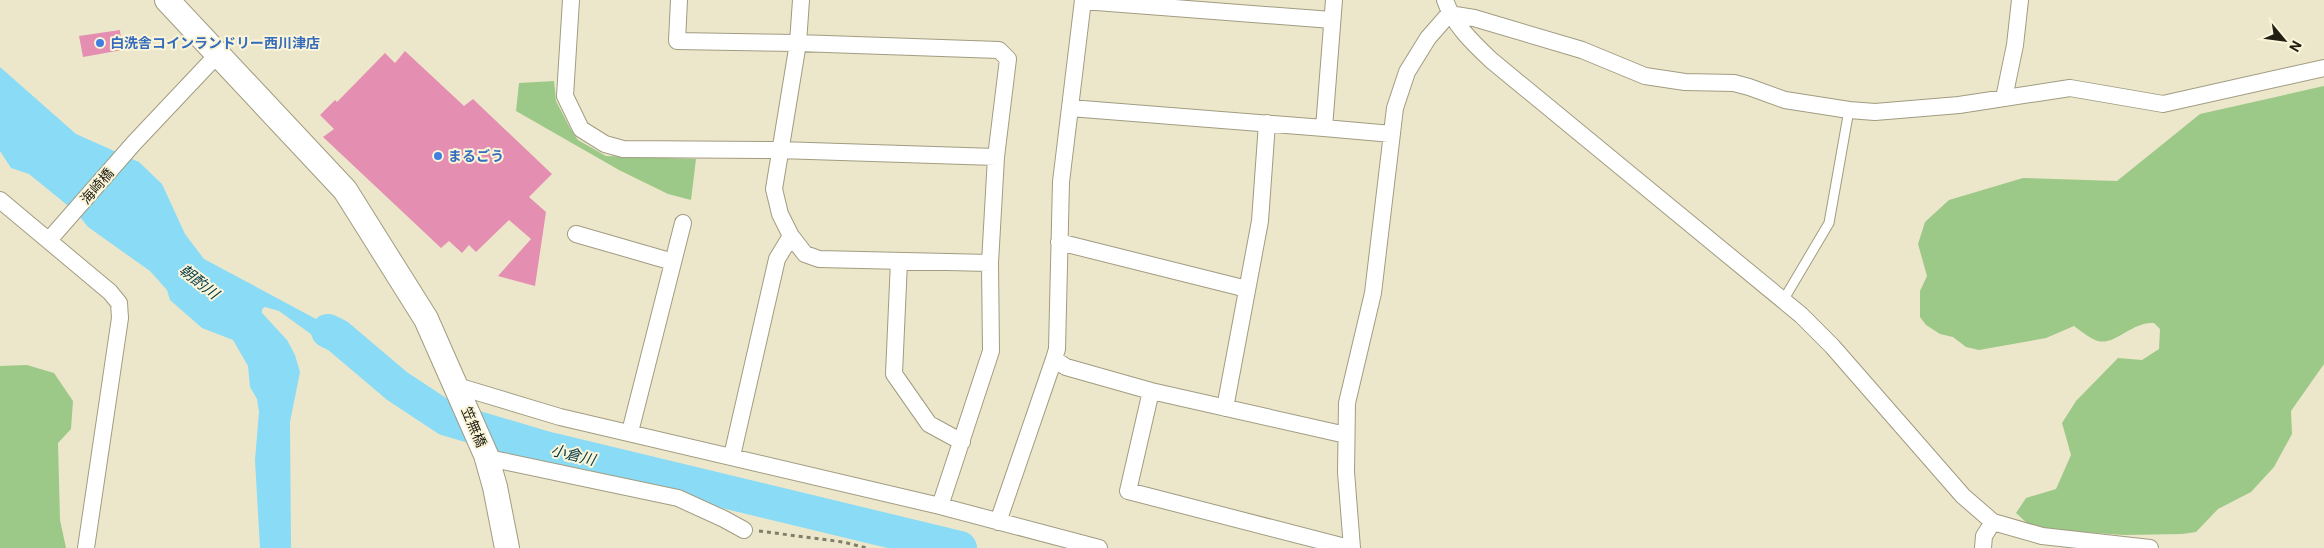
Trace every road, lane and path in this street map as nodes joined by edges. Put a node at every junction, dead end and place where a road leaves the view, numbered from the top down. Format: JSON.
{"nodes":[{"id":1,"x":167,"y":0,"type":"edge"},
{"id":2,"x":571,"y":0,"type":"edge"},
{"id":3,"x":678,"y":0,"type":"edge"},
{"id":4,"x":802,"y":0,"type":"edge"},
{"id":5,"x":1083,"y":0,"type":"edge"},
{"id":6,"x":1334,"y":0,"type":"edge"},
{"id":7,"x":2020,"y":0,"type":"edge"},
{"id":8,"x":1447,"y":7,"type":"edge"},
{"id":9,"x":1332,"y":20,"type":"junction"},
{"id":10,"x":798,"y":43,"type":"junction"},
{"id":11,"x":218,"y":54,"type":"junction"},
{"id":12,"x":2324,"y":68,"type":"edge"},
{"id":13,"x":2004,"y":98,"type":"junction"},
{"id":14,"x":1070,"y":108,"type":"junction"},
{"id":15,"x":1849,"y":110,"type":"junction"},
{"id":16,"x":1267,"y":123,"type":"junction"},
{"id":17,"x":1324,"y":128,"type":"junction"},
{"id":18,"x":1392,"y":134,"type":"junction"},
{"id":19,"x":779,"y":150,"type":"junction"},
{"id":20,"x":996,"y":157,"type":"junction"},
{"id":21,"x":0,"y":200,"type":"edge"},
{"id":22,"x":683,"y":224,"type":"dead end"},
{"id":23,"x":576,"y":234,"type":"dead end"},
{"id":24,"x":54,"y":235,"type":"junction"},
{"id":25,"x":791,"y":236,"type":"junction"},
{"id":26,"x":1058,"y":242,"type":"junction"},
{"id":27,"x":899,"y":261,"type":"junction"},
{"id":28,"x":674,"y":262,"type":"junction"},
{"id":29,"x":990,"y":263,"type":"junction"},
{"id":30,"x":1248,"y":289,"type":"junction"},
{"id":31,"x":1784,"y":299,"type":"junction"},
{"id":32,"x":1054,"y":359,"type":"junction"},
{"id":33,"x":1151,"y":391,"type":"junction"},
{"id":34,"x":459,"y":393,"type":"junction"},
{"id":35,"x":1225,"y":408,"type":"junction"},
{"id":36,"x":630,"y":432,"type":"junction"},
{"id":37,"x":1346,"y":435,"type":"junction"},
{"id":38,"x":962,"y":442,"type":"junction"},
{"id":39,"x":732,"y":456,"type":"junction"},
{"id":40,"x":492,"y":458,"type":"junction"},
{"id":41,"x":940,"y":506,"type":"junction"},
{"id":42,"x":998,"y":522,"type":"junction"},
{"id":43,"x":1993,"y":522,"type":"junction"},
{"id":44,"x":744,"y":530,"type":"joint"},
{"id":45,"x":86,"y":548,"type":"edge"},
{"id":46,"x":506,"y":548,"type":"edge"},
{"id":47,"x":867,"y":548,"type":"edge"},
{"id":48,"x":1099,"y":548,"type":"edge"},
{"id":49,"x":1350,"y":548,"type":"edge"},
{"id":50,"x":1983,"y":548,"type":"edge"},
{"id":51,"x":2150,"y":548,"type":"edge"}],
"edges":[{"from":1,"to":11,"type":"street","name":"笠無橋"},
{"from":2,"to":19,"type":"street"},
{"from":3,"to":10,"type":"street"},
{"from":4,"to":10,"type":"street"},
{"from":5,"to":9,"type":"street"},
{"from":5,"to":14,"type":"street"},
{"from":6,"to":9,"type":"street"},
{"from":7,"to":13,"type":"street"},
{"from":8,"to":15,"type":"street"},
{"from":8,"to":18,"type":"street"},
{"from":8,"to":31,"type":"street"},
{"from":9,"to":17,"type":"street"},
{"from":10,"to":19,"type":"street"},
{"from":10,"to":20,"type":"street"},
{"from":11,"to":24,"type":"street","name":"海崎橋"},
{"from":11,"to":34,"type":"street","name":"笠無橋"},
{"from":12,"to":13,"type":"street"},
{"from":13,"to":15,"type":"street"},
{"from":14,"to":16,"type":"street"},
{"from":14,"to":26,"type":"street"},
{"from":15,"to":31,"type":"lane"},
{"from":16,"to":17,"type":"street"},
{"from":16,"to":30,"type":"street"},
{"from":17,"to":18,"type":"street"},
{"from":18,"to":37,"type":"street"},
{"from":19,"to":20,"type":"street"},
{"from":19,"to":25,"type":"street"},
{"from":20,"to":29,"type":"street"},
{"from":21,"to":24,"type":"street"},
{"from":22,"to":28,"type":"street"},
{"from":23,"to":28,"type":"street"},
{"from":24,"to":45,"type":"street"},
{"from":25,"to":27,"type":"street"},
{"from":25,"to":39,"type":"street"},
{"from":26,"to":30,"type":"street"},
{"from":26,"to":32,"type":"street"},
{"from":27,"to":29,"type":"street"},
{"from":27,"to":38,"type":"street"},
{"from":28,"to":36,"type":"street"},
{"from":29,"to":38,"type":"street"},
{"from":30,"to":35,"type":"street"},
{"from":31,"to":43,"type":"street"},
{"from":32,"to":33,"type":"street"},
{"from":32,"to":42,"type":"street"},
{"from":33,"to":35,"type":"street"},
{"from":33,"to":49,"type":"street"},
{"from":34,"to":36,"type":"street"},
{"from":34,"to":40,"type":"street","name":"笠無橋"},
{"from":35,"to":37,"type":"street"},
{"from":36,"to":39,"type":"street"},
{"from":37,"to":49,"type":"street"},
{"from":38,"to":41,"type":"street"},
{"from":39,"to":41,"type":"street"},
{"from":40,"to":44,"type":"street"},
{"from":40,"to":46,"type":"street","name":"笠無橋"},
{"from":41,"to":42,"type":"street"},
{"from":42,"to":48,"type":"street"},
{"from":43,"to":50,"type":"street"},
{"from":43,"to":51,"type":"street"},
{"from":44,"to":47,"type":"path"}]}
